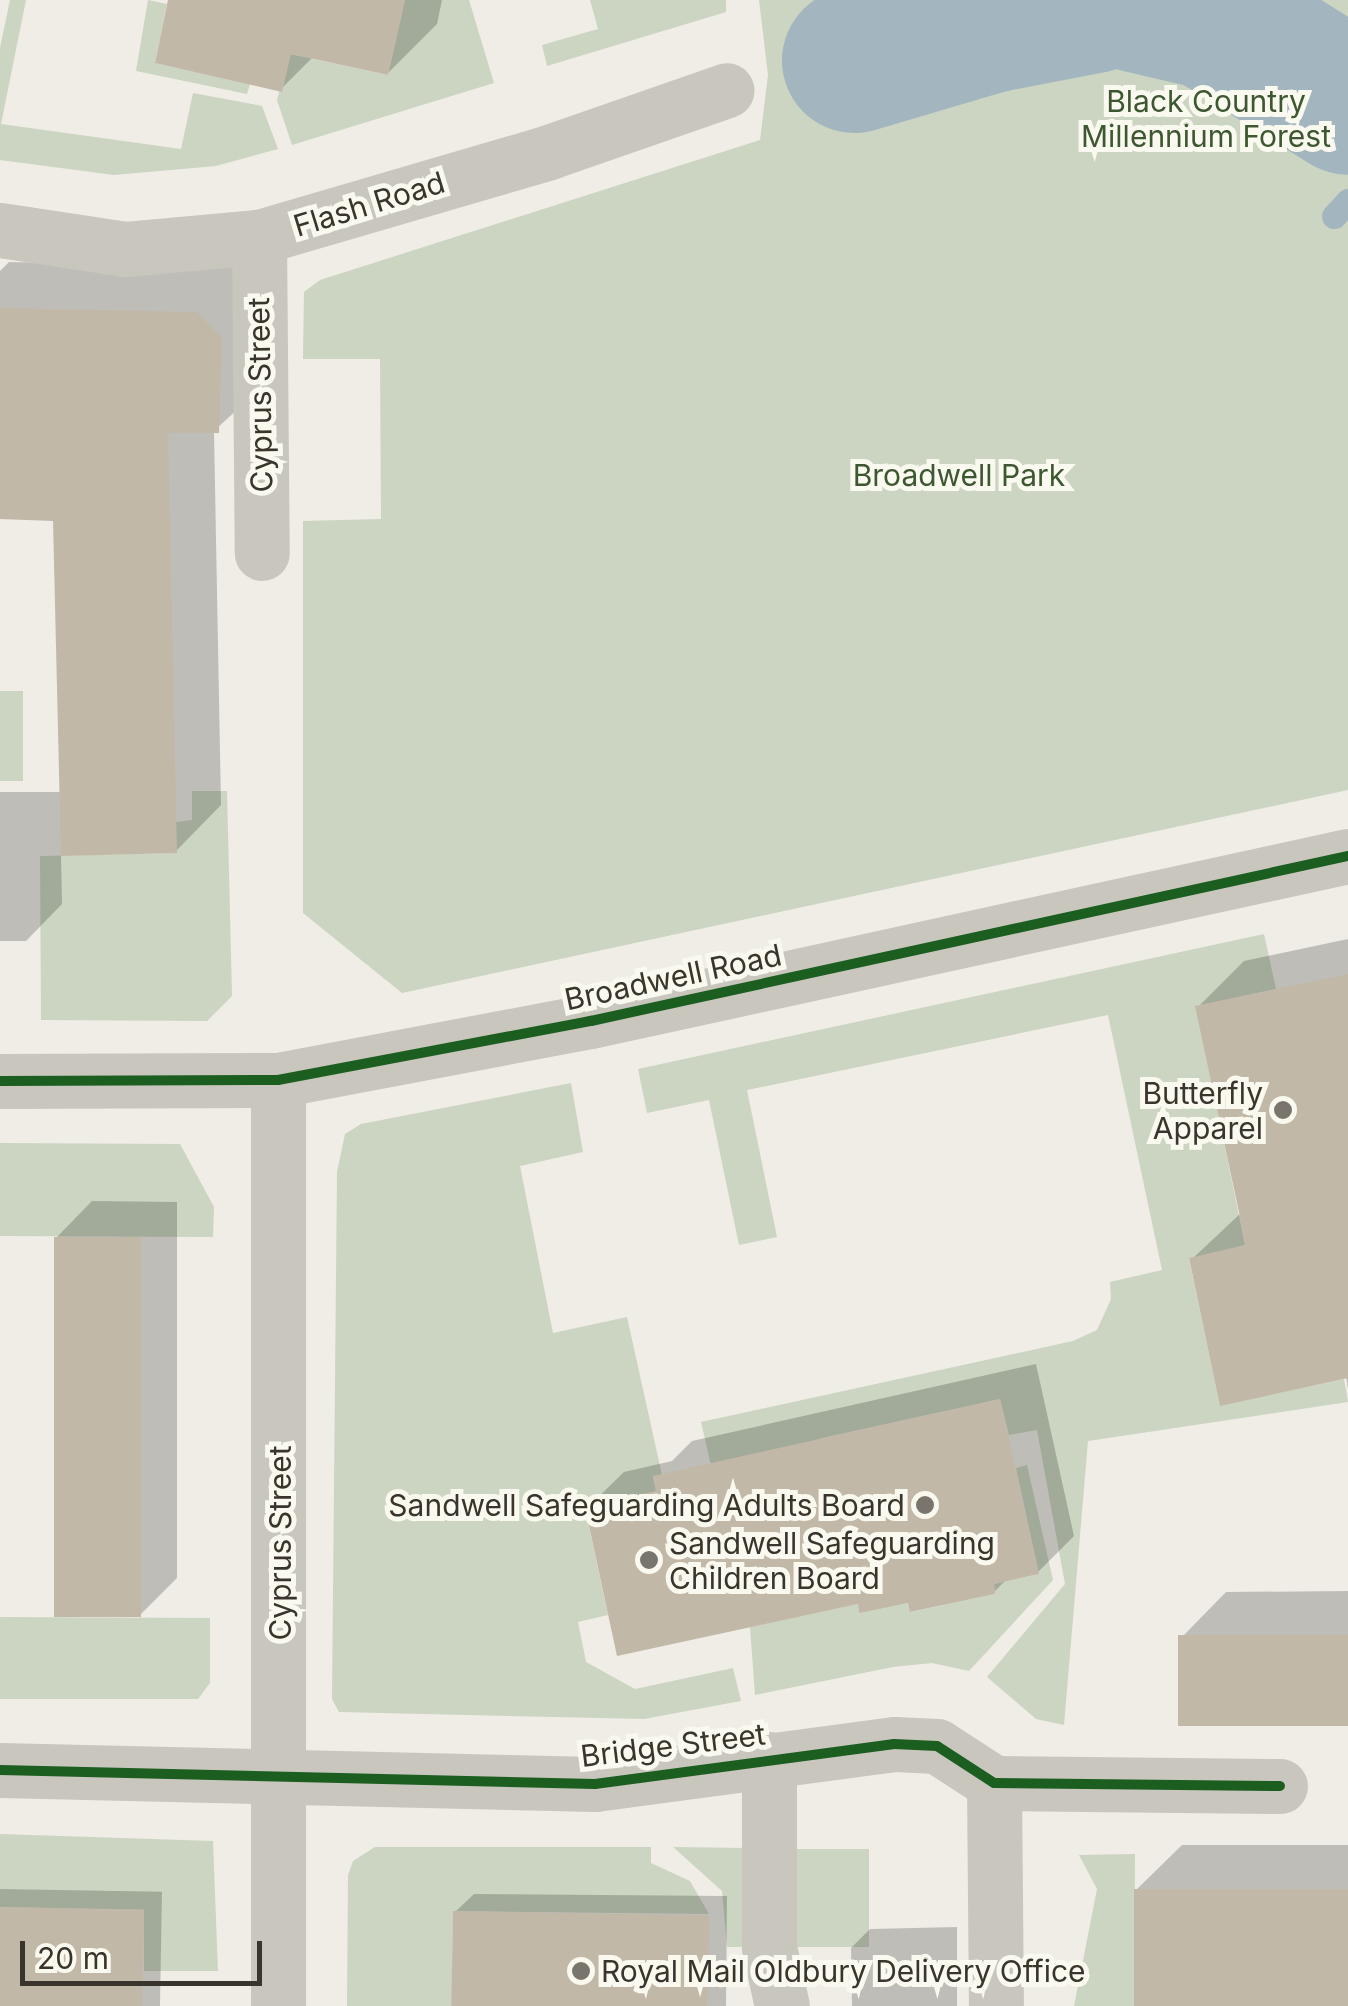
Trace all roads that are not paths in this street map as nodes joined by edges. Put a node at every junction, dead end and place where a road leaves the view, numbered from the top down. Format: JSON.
{"nodes":[{"id":1,"x":727,"y":90,"type":"dead end"},
{"id":2,"x":0,"y":230,"type":"edge"},
{"id":3,"x":259,"y":238,"type":"junction"},
{"id":4,"x":262,"y":553,"type":"dead end"},
{"id":5,"x":1348,"y":856,"type":"edge"},
{"id":6,"x":278,"y":1080,"type":"junction"},
{"id":7,"x":0,"y":1081,"type":"edge"},
{"id":8,"x":768,"y":1759,"type":"junction"},
{"id":9,"x":0,"y":1770,"type":"edge"},
{"id":10,"x":280,"y":1774,"type":"junction"},
{"id":11,"x":994,"y":1784,"type":"junction"},
{"id":12,"x":1280,"y":1786,"type":"dead end"},
{"id":13,"x":278,"y":2006,"type":"edge"},
{"id":14,"x":782,"y":2006,"type":"edge"},
{"id":15,"x":996,"y":2006,"type":"edge"}],
"edges":[{"from":1,"to":3,"type":"street","name":"Flash Road"},
{"from":2,"to":3,"type":"street","name":"Flash Road"},
{"from":3,"to":4,"type":"street","name":"Cyprus Street"},
{"from":5,"to":6,"type":"street","name":"Broadwell Road"},
{"from":6,"to":7,"type":"street","name":"Broadwell Road"},
{"from":6,"to":10,"type":"street","name":"Cyprus Street"},
{"from":8,"to":10,"type":"street","name":"Bridge Street"},
{"from":8,"to":11,"type":"street","name":"Bridge Street"},
{"from":8,"to":14,"type":"street"},
{"from":9,"to":10,"type":"street","name":"Bridge Street"},
{"from":10,"to":13,"type":"street","name":"Cyprus Street"},
{"from":11,"to":12,"type":"street"},
{"from":11,"to":15,"type":"street"}]}
